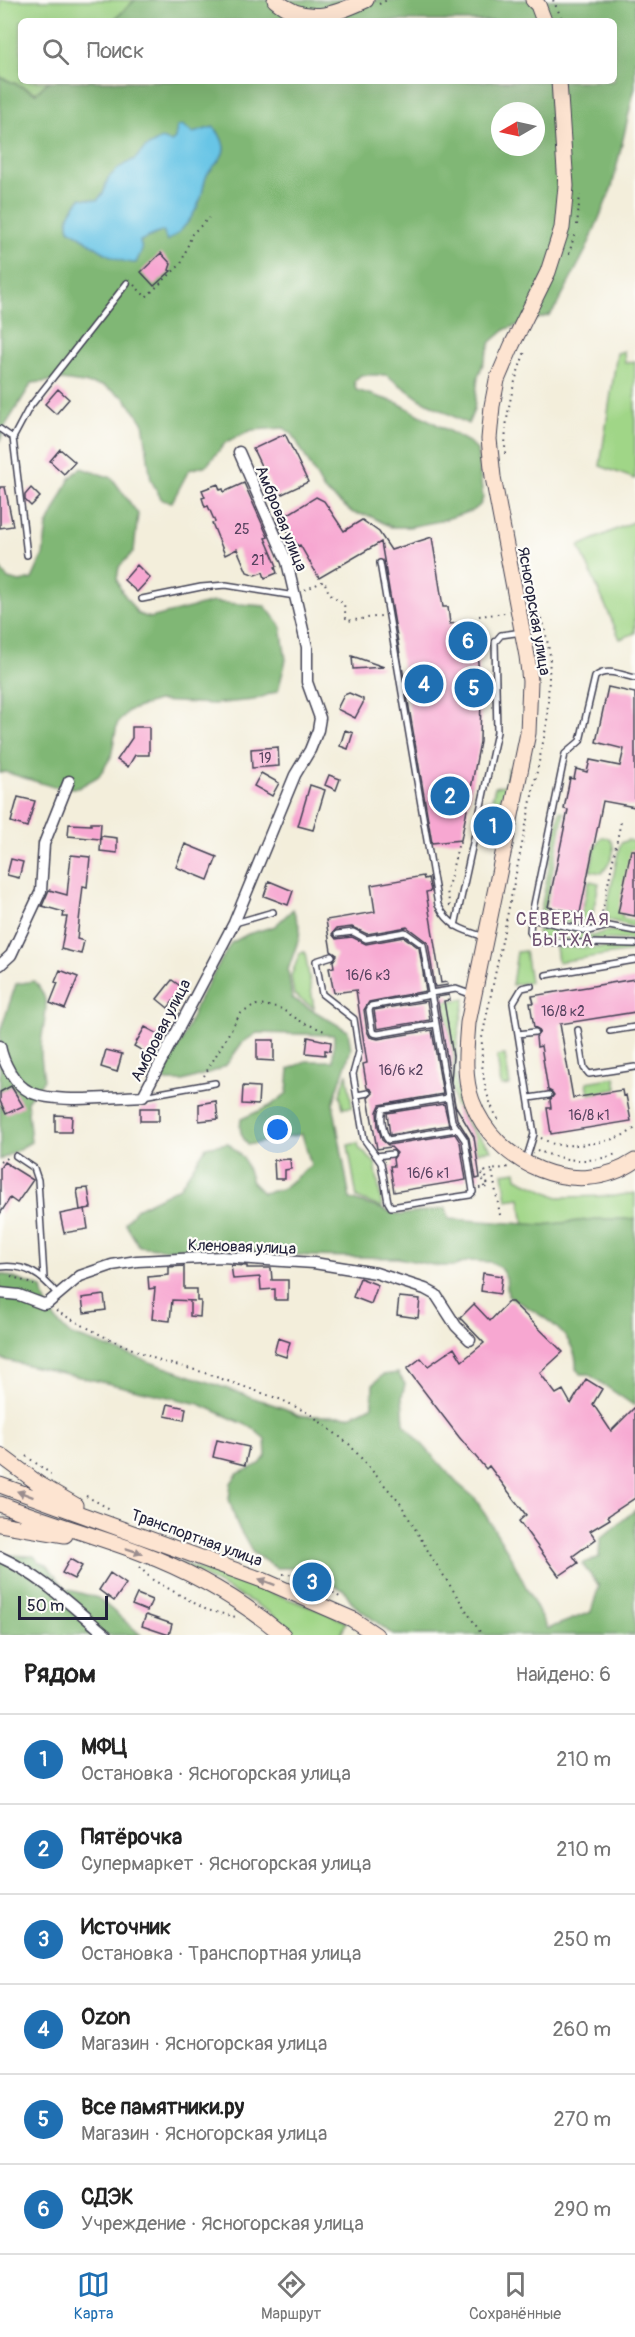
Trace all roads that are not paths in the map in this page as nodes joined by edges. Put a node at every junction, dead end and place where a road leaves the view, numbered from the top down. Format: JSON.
{"nodes":[{"id":1,"x":275,"y":0,"type":"edge"},
{"id":2,"x":366,"y":0,"type":"edge"},
{"id":3,"x":533,"y":0,"type":"edge"},
{"id":4,"x":542,"y":18,"type":"edge"},
{"id":5,"x":560,"y":84,"type":"edge"},
{"id":6,"x":127,"y":283,"type":"road end"},
{"id":7,"x":0,"y":429,"type":"edge"},
{"id":8,"x":13,"y":438,"type":"junction"},
{"id":9,"x":239,"y":452,"type":"dead end"},
{"id":10,"x":27,"y":555,"type":"dead end"},
{"id":11,"x":380,"y":563,"type":"dead end"},
{"id":12,"x":295,"y":596,"type":"junction"},
{"id":13,"x":142,"y":599,"type":"dead end"},
{"id":14,"x":519,"y":633,"type":"junction"},
{"id":15,"x":635,"y":678,"type":"edge"},
{"id":16,"x":69,"y":781,"type":"dead end"},
{"id":17,"x":273,"y":912,"type":"dead end"},
{"id":18,"x":531,"y":919,"type":"junction"},
{"id":19,"x":234,"y":923,"type":"junction"},
{"id":20,"x":455,"y":926,"type":"junction"},
{"id":21,"x":635,"y":931,"type":"edge"},
{"id":22,"x":337,"y":934,"type":"dead end"},
{"id":23,"x":486,"y":938,"type":"junction"},
{"id":24,"x":635,"y":944,"type":"edge"},
{"id":25,"x":332,"y":956,"type":"dead end"},
{"id":26,"x":635,"y":960,"type":"edge"},
{"id":27,"x":0,"y":965,"type":"edge"},
{"id":28,"x":546,"y":975,"type":"dead end"},
{"id":29,"x":531,"y":986,"type":"dead end"},
{"id":30,"x":431,"y":994,"type":"junction"},
{"id":31,"x":474,"y":995,"type":"junction"},
{"id":32,"x":436,"y":1024,"type":"junction"},
{"id":33,"x":635,"y":1027,"type":"edge"},
{"id":34,"x":578,"y":1030,"type":"dead end"},
{"id":35,"x":610,"y":1031,"type":"dead end"},
{"id":36,"x":535,"y":1032,"type":"dead end"},
{"id":37,"x":518,"y":1034,"type":"junction"},
{"id":38,"x":0,"y":1046,"type":"edge"},
{"id":39,"x":634,"y":1067,"type":"edge"},
{"id":40,"x":635,"y":1075,"type":"edge"},
{"id":41,"x":215,"y":1083,"type":"dead end"},
{"id":42,"x":368,"y":1093,"type":"dead end"},
{"id":43,"x":357,"y":1095,"type":"junction"},
{"id":44,"x":549,"y":1095,"type":"dead end"},
{"id":45,"x":142,"y":1096,"type":"junction"},
{"id":46,"x":448,"y":1098,"type":"junction"},
{"id":47,"x":529,"y":1098,"type":"junction"},
{"id":48,"x":456,"y":1129,"type":"junction"},
{"id":49,"x":392,"y":1154,"type":"dead end"},
{"id":50,"x":16,"y":1156,"type":"dead end"},
{"id":51,"x":376,"y":1156,"type":"junction"},
{"id":52,"x":635,"y":1161,"type":"edge"},
{"id":53,"x":521,"y":1164,"type":"junction"},
{"id":54,"x":0,"y":1267,"type":"edge"},
{"id":55,"x":44,"y":1278,"type":"junction"},
{"id":56,"x":0,"y":1293,"type":"edge"},
{"id":57,"x":58,"y":1295,"type":"junction"},
{"id":58,"x":470,"y":1340,"type":"dead end"},
{"id":59,"x":0,"y":1455,"type":"edge"},
{"id":60,"x":0,"y":1485,"type":"edge"},
{"id":61,"x":0,"y":1504,"type":"edge"},
{"id":62,"x":103,"y":1522,"type":"junction"},
{"id":63,"x":0,"y":1524,"type":"edge"},
{"id":64,"x":97,"y":1539,"type":"junction"},
{"id":65,"x":0,"y":1557,"type":"edge"},
{"id":66,"x":106,"y":1635,"type":"edge"},
{"id":67,"x":283,"y":1635,"type":"edge"},
{"id":68,"x":376,"y":1635,"type":"edge"}],
"edges":[{"from":1,"to":2,"type":"street"},
{"from":3,"to":4,"type":"street"},
{"from":5,"to":14,"type":"street","name":"Ясногорская улица"},
{"from":6,"to":8,"type":"lane"},
{"from":7,"to":8,"type":"lane"},
{"from":8,"to":10,"type":"lane"},
{"from":9,"to":12,"type":"street","name":"Амбровая улица"},
{"from":11,"to":20,"type":"lane"},
{"from":12,"to":13,"type":"lane"},
{"from":12,"to":19,"type":"street","name":"Амбровая улица"},
{"from":14,"to":20,"type":"lane"},
{"from":14,"to":23,"type":"street","name":"Ясногорская улица"},
{"from":15,"to":18,"type":"lane"},
{"from":16,"to":27,"type":"street"},
{"from":17,"to":19,"type":"lane"},
{"from":18,"to":21,"type":"lane"},
{"from":18,"to":24,"type":"lane"},
{"from":19,"to":45,"type":"street","name":"Амбровая улица"},
{"from":20,"to":23,"type":"lane"},
{"from":22,"to":30,"type":"lane"},
{"from":23,"to":31,"type":"street","name":"Ясногорская улица"},
{"from":25,"to":43,"type":"lane"},
{"from":26,"to":28,"type":"lane"},
{"from":29,"to":37,"type":"lane"},
{"from":30,"to":31,"type":"lane"},
{"from":30,"to":32,"type":"lane"},
{"from":30,"to":32,"type":"lane"},
{"from":31,"to":53,"type":"street","name":"Ясногорская улица"},
{"from":32,"to":46,"type":"lane"},
{"from":33,"to":35,"type":"lane"},
{"from":34,"to":39,"type":"lane"},
{"from":36,"to":37,"type":"lane"},
{"from":37,"to":47,"type":"lane"},
{"from":38,"to":45,"type":"street","name":"Амбровая улица"},
{"from":39,"to":40,"type":"lane"},
{"from":41,"to":45,"type":"lane"},
{"from":42,"to":43,"type":"lane"},
{"from":43,"to":51,"type":"lane"},
{"from":44,"to":47,"type":"lane"},
{"from":46,"to":48,"type":"lane"},
{"from":46,"to":48,"type":"lane"},
{"from":47,"to":53,"type":"lane"},
{"from":48,"to":51,"type":"lane"},
{"from":49,"to":51,"type":"lane"},
{"from":50,"to":55,"type":"lane"},
{"from":52,"to":53,"type":"street","name":"Ясногорская улица"},
{"from":54,"to":55,"type":"lane"},
{"from":55,"to":57,"type":"lane"},
{"from":56,"to":57,"type":"street","name":"Кленовая улица"},
{"from":57,"to":58,"type":"street","name":"Кленовая улица"},
{"from":59,"to":62,"type":"street"},
{"from":62,"to":60,"type":"street","name":"Транспортная улица","one_way":true},
{"from":61,"to":64,"type":"street","name":"Транспортная улица"},
{"from":68,"to":62,"type":"street","name":"Транспортная улица","one_way":true},
{"from":63,"to":64,"type":"street"},
{"from":64,"to":67,"type":"street","name":"Транспортная улица","one_way":true},
{"from":65,"to":66,"type":"street"}]}
